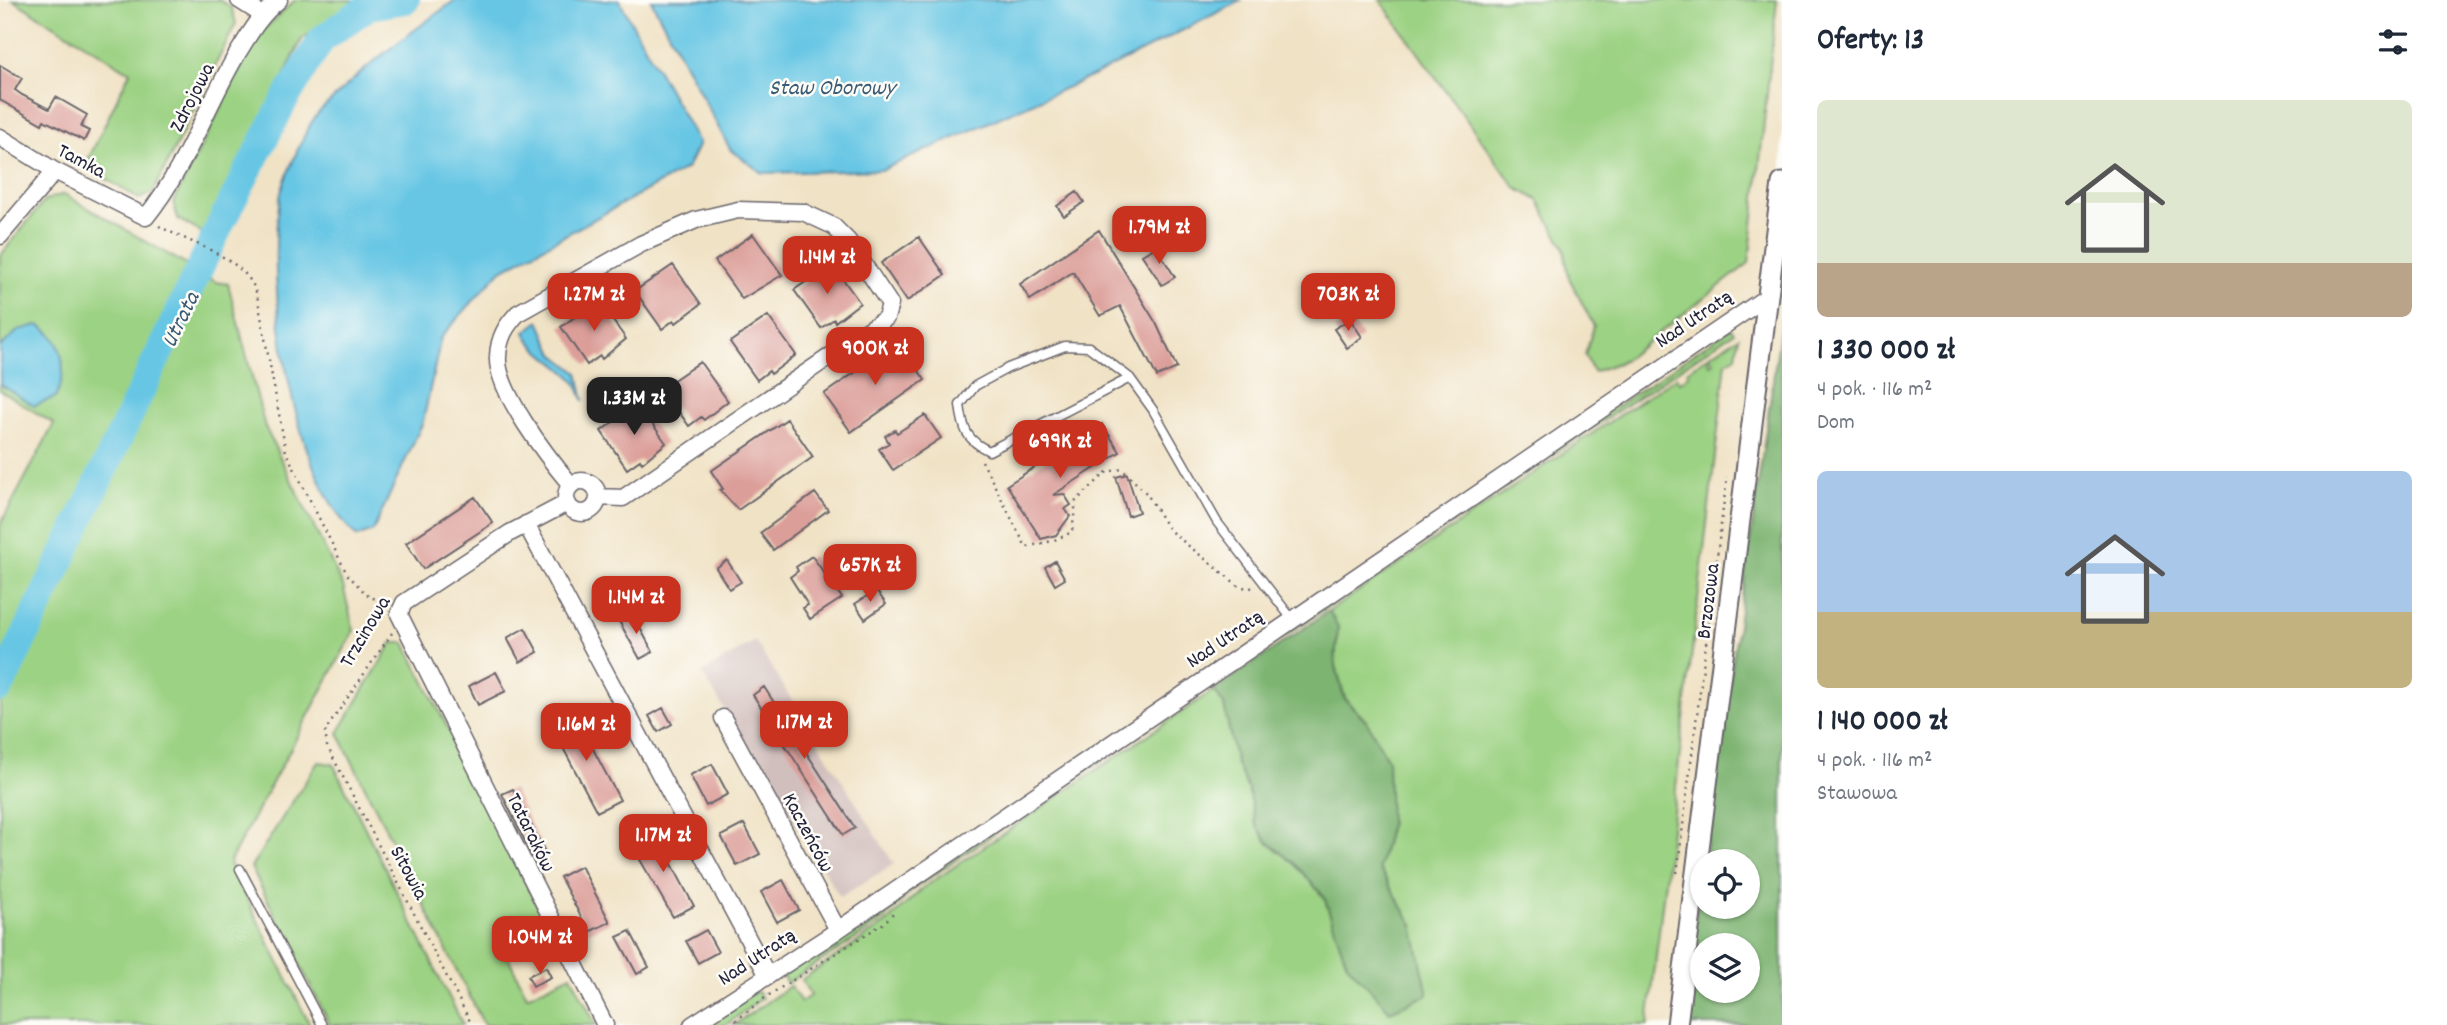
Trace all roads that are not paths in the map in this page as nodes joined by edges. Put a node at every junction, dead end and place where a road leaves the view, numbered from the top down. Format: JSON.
{"nodes":[{"id":1,"x":239,"y":0,"type":"edge"},
{"id":2,"x":279,"y":0,"type":"edge"},
{"id":3,"x":261,"y":14,"type":"junction"},
{"id":4,"x":0,"y":137,"type":"edge"},
{"id":5,"x":55,"y":171,"type":"junction"},
{"id":6,"x":1782,"y":183,"type":"edge"},
{"id":7,"x":146,"y":217,"type":"joint"},
{"id":8,"x":0,"y":236,"type":"edge"},
{"id":9,"x":1775,"y":291,"type":"edge"},
{"id":10,"x":1130,"y":378,"type":"junction"},
{"id":11,"x":571,"y":485,"type":"junction"},
{"id":12,"x":598,"y":498,"type":"junction"},
{"id":13,"x":568,"y":503,"type":"junction"},
{"id":14,"x":526,"y":524,"type":"junction"},
{"id":15,"x":402,"y":613,"type":"joint"},
{"id":16,"x":1292,"y":619,"type":"junction"},
{"id":17,"x":723,"y":718,"type":"dead end"},
{"id":18,"x":240,"y":869,"type":"dead end"},
{"id":19,"x":838,"y":930,"type":"junction"},
{"id":20,"x":768,"y":976,"type":"junction"},
{"id":21,"x":322,"y":1025,"type":"edge"},
{"id":22,"x":605,"y":1025,"type":"edge"},
{"id":23,"x":692,"y":1025,"type":"edge"},
{"id":24,"x":1677,"y":1025,"type":"edge"}],
"edges":[{"from":1,"to":3,"type":"street"},
{"from":2,"to":3,"type":"street","name":"Zdrojowa"},
{"from":3,"to":7,"type":"street","name":"Zdrojowa"},
{"from":4,"to":5,"type":"street","name":"Tamka"},
{"from":5,"to":7,"type":"street","name":"Tamka"},
{"from":5,"to":8,"type":"street"},
{"from":6,"to":9,"type":"street","name":"Brzozowa"},
{"from":9,"to":16,"type":"street","name":"Nad Utratą"},
{"from":9,"to":24,"type":"street","name":"Brzozowa"},
{"from":10,"to":10,"type":"lane"},
{"from":10,"to":16,"type":"lane"},
{"from":11,"to":12,"type":"street"},
{"from":11,"to":12,"type":"street"},
{"from":11,"to":13,"type":"street"},
{"from":12,"to":13,"type":"street"},
{"from":13,"to":14,"type":"street","name":"Trzcinowa"},
{"from":14,"to":15,"type":"street","name":"Trzcinowa"},
{"from":14,"to":20,"type":"street"},
{"from":15,"to":22,"type":"street","name":"Tataraków"},
{"from":16,"to":19,"type":"street","name":"Nad Utratą"},
{"from":17,"to":19,"type":"street","name":"Kaczeńców"},
{"from":18,"to":21,"type":"lane"},
{"from":19,"to":20,"type":"street","name":"Nad Utratą"},
{"from":20,"to":23,"type":"street","name":"Nad Utratą"}]}
